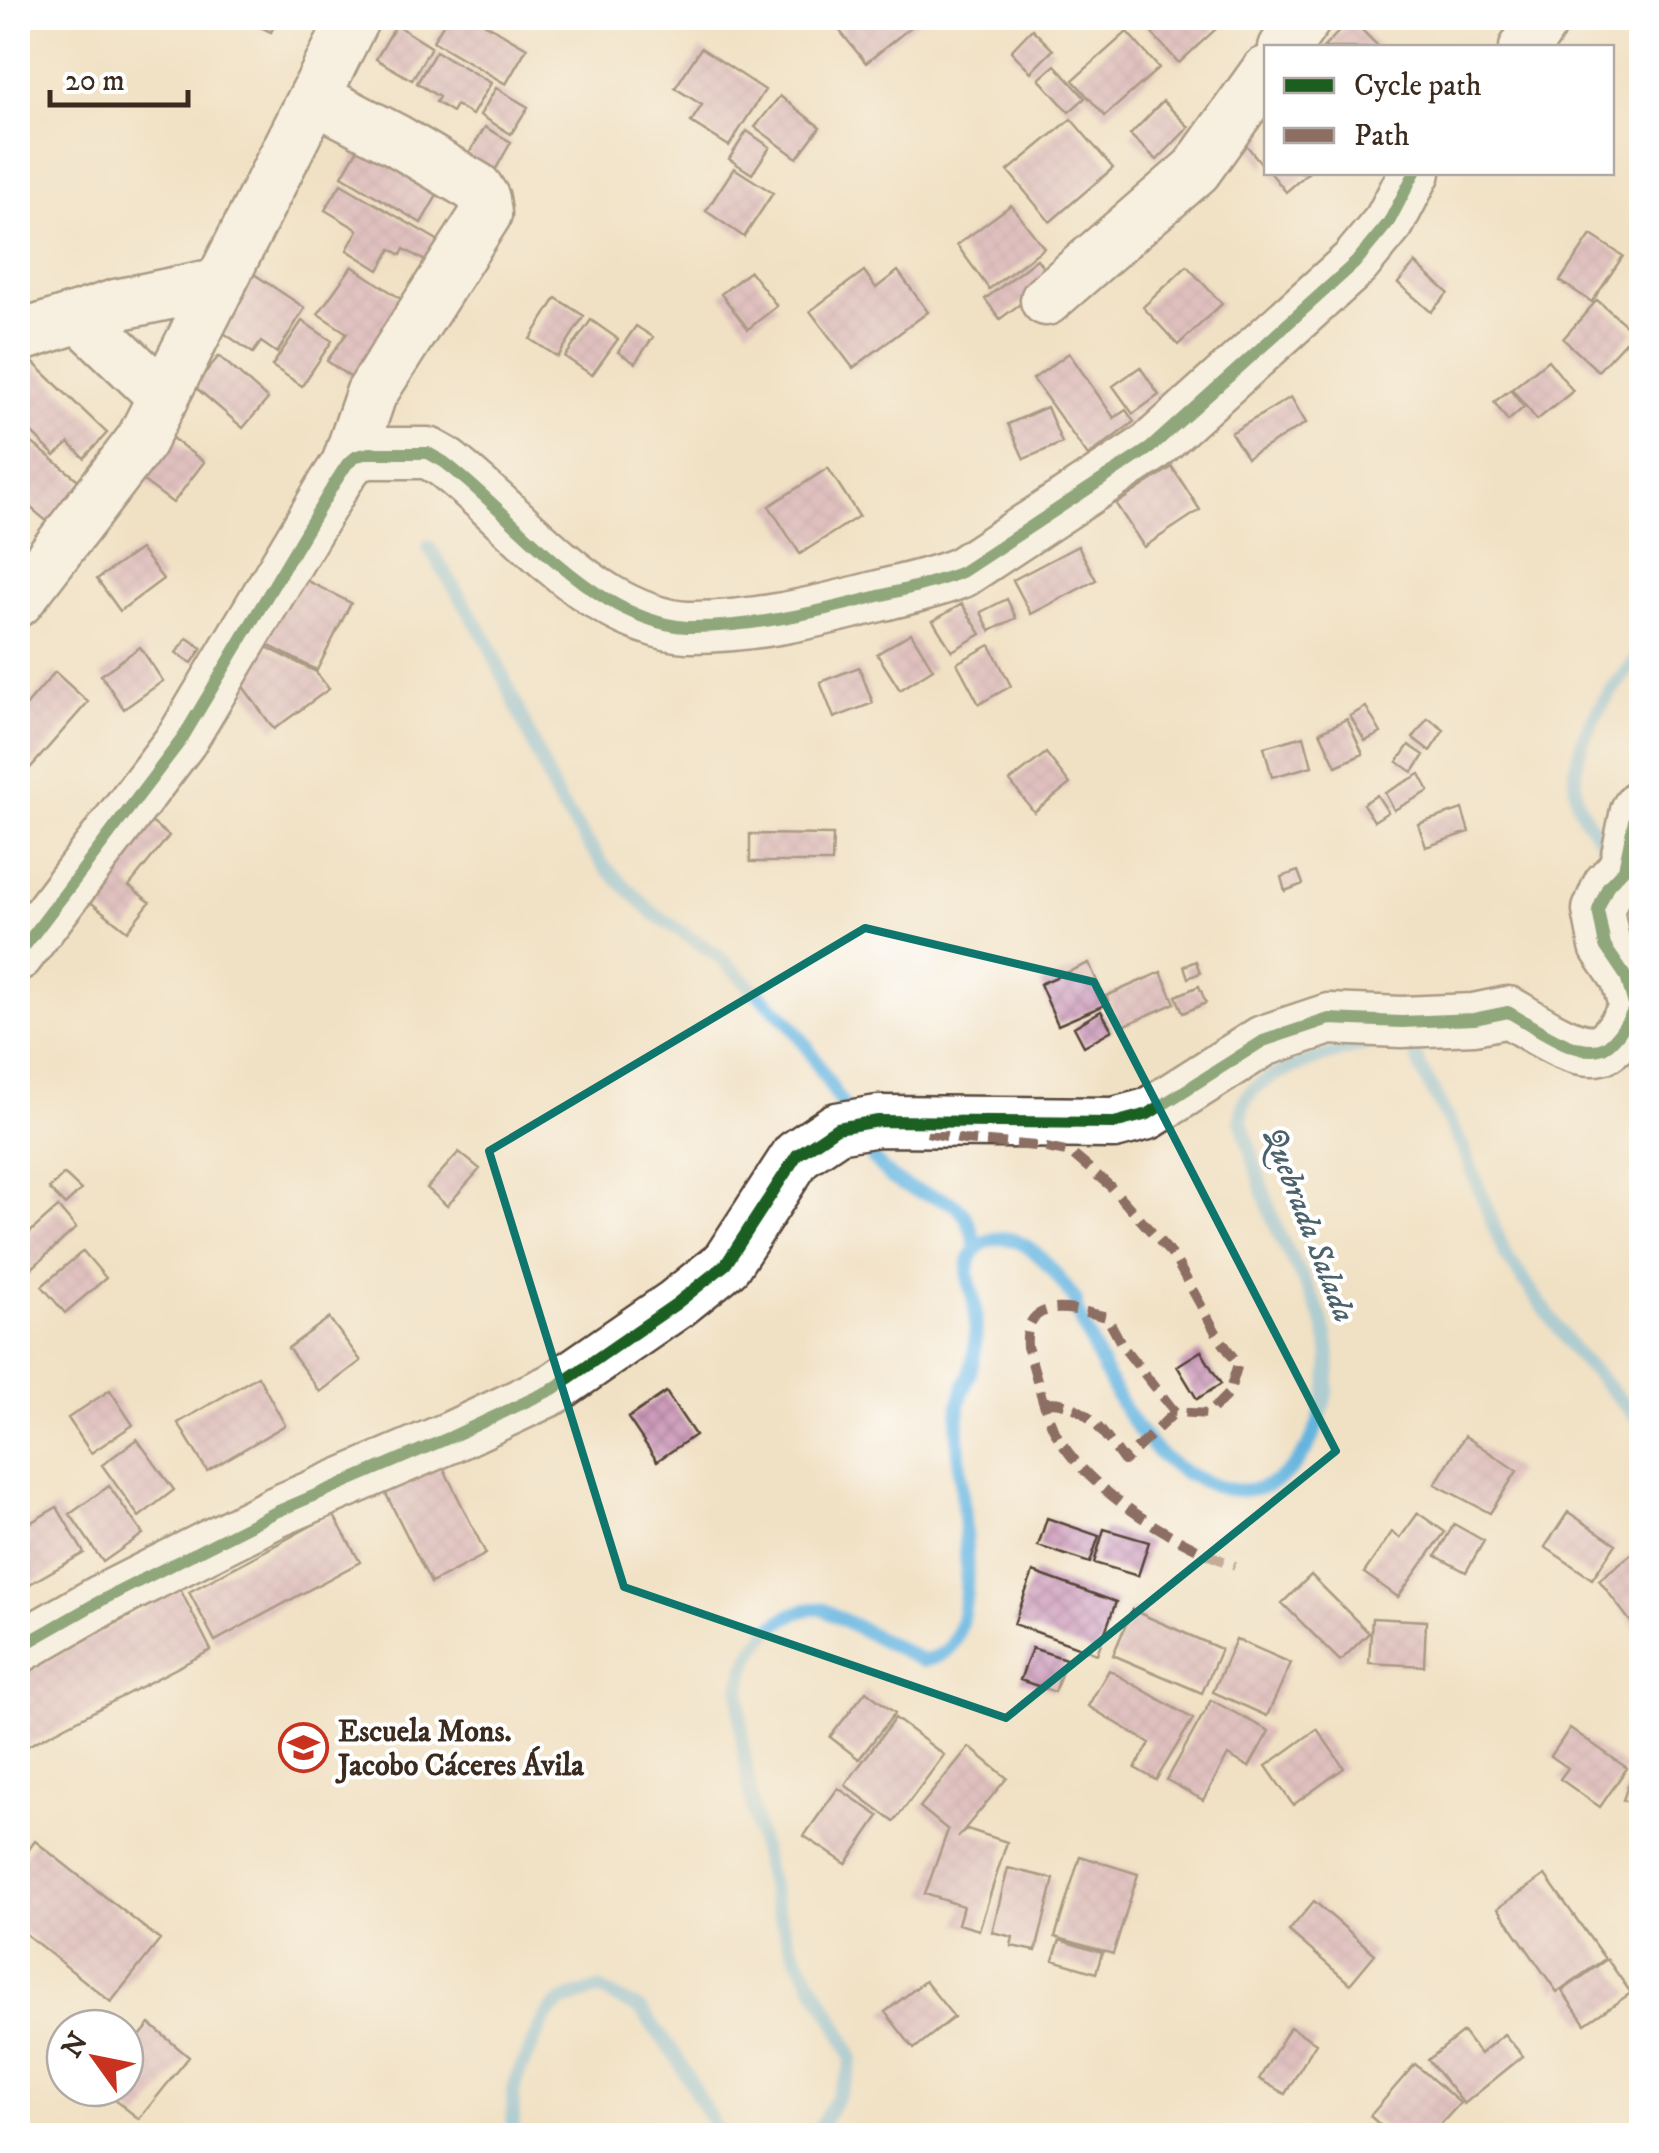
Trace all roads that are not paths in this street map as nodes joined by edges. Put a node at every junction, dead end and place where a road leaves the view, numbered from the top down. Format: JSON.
{"nodes":[{"id":1,"x":354,"y":18,"type":"edge"},
{"id":2,"x":1306,"y":18,"type":"edge"},
{"id":3,"x":1546,"y":18,"type":"edge"},
{"id":4,"x":1286,"y":45,"type":"edge"},
{"id":5,"x":1527,"y":45,"type":"edge"},
{"id":6,"x":1264,"y":75,"type":"edge"},
{"id":7,"x":315,"y":98,"type":"junction"},
{"id":8,"x":1413,"y":175,"type":"edge"},
{"id":9,"x":222,"y":283,"type":"junction"},
{"id":10,"x":1046,"y":300,"type":"dead end"},
{"id":11,"x":80,"y":317,"type":"junction"},
{"id":12,"x":22,"y":325,"type":"edge"},
{"id":13,"x":164,"y":398,"type":"junction"},
{"id":14,"x":347,"y":464,"type":"junction"},
{"id":15,"x":18,"y":601,"type":"edge"},
{"id":16,"x":1642,"y":803,"type":"edge"},
{"id":17,"x":18,"y":955,"type":"edge"},
{"id":18,"x":18,"y":1648,"type":"edge"}],
"edges":[{"from":1,"to":7,"type":"street"},
{"from":2,"to":4,"type":"street"},
{"from":3,"to":5,"type":"street"},
{"from":6,"to":10,"type":"street"},
{"from":7,"to":9,"type":"street"},
{"from":7,"to":14,"type":"street"},
{"from":8,"to":14,"type":"street"},
{"from":9,"to":11,"type":"street"},
{"from":9,"to":13,"type":"street"},
{"from":11,"to":12,"type":"street"},
{"from":11,"to":13,"type":"street"},
{"from":13,"to":15,"type":"street"},
{"from":14,"to":17,"type":"street"},
{"from":16,"to":18,"type":"street"}]}
